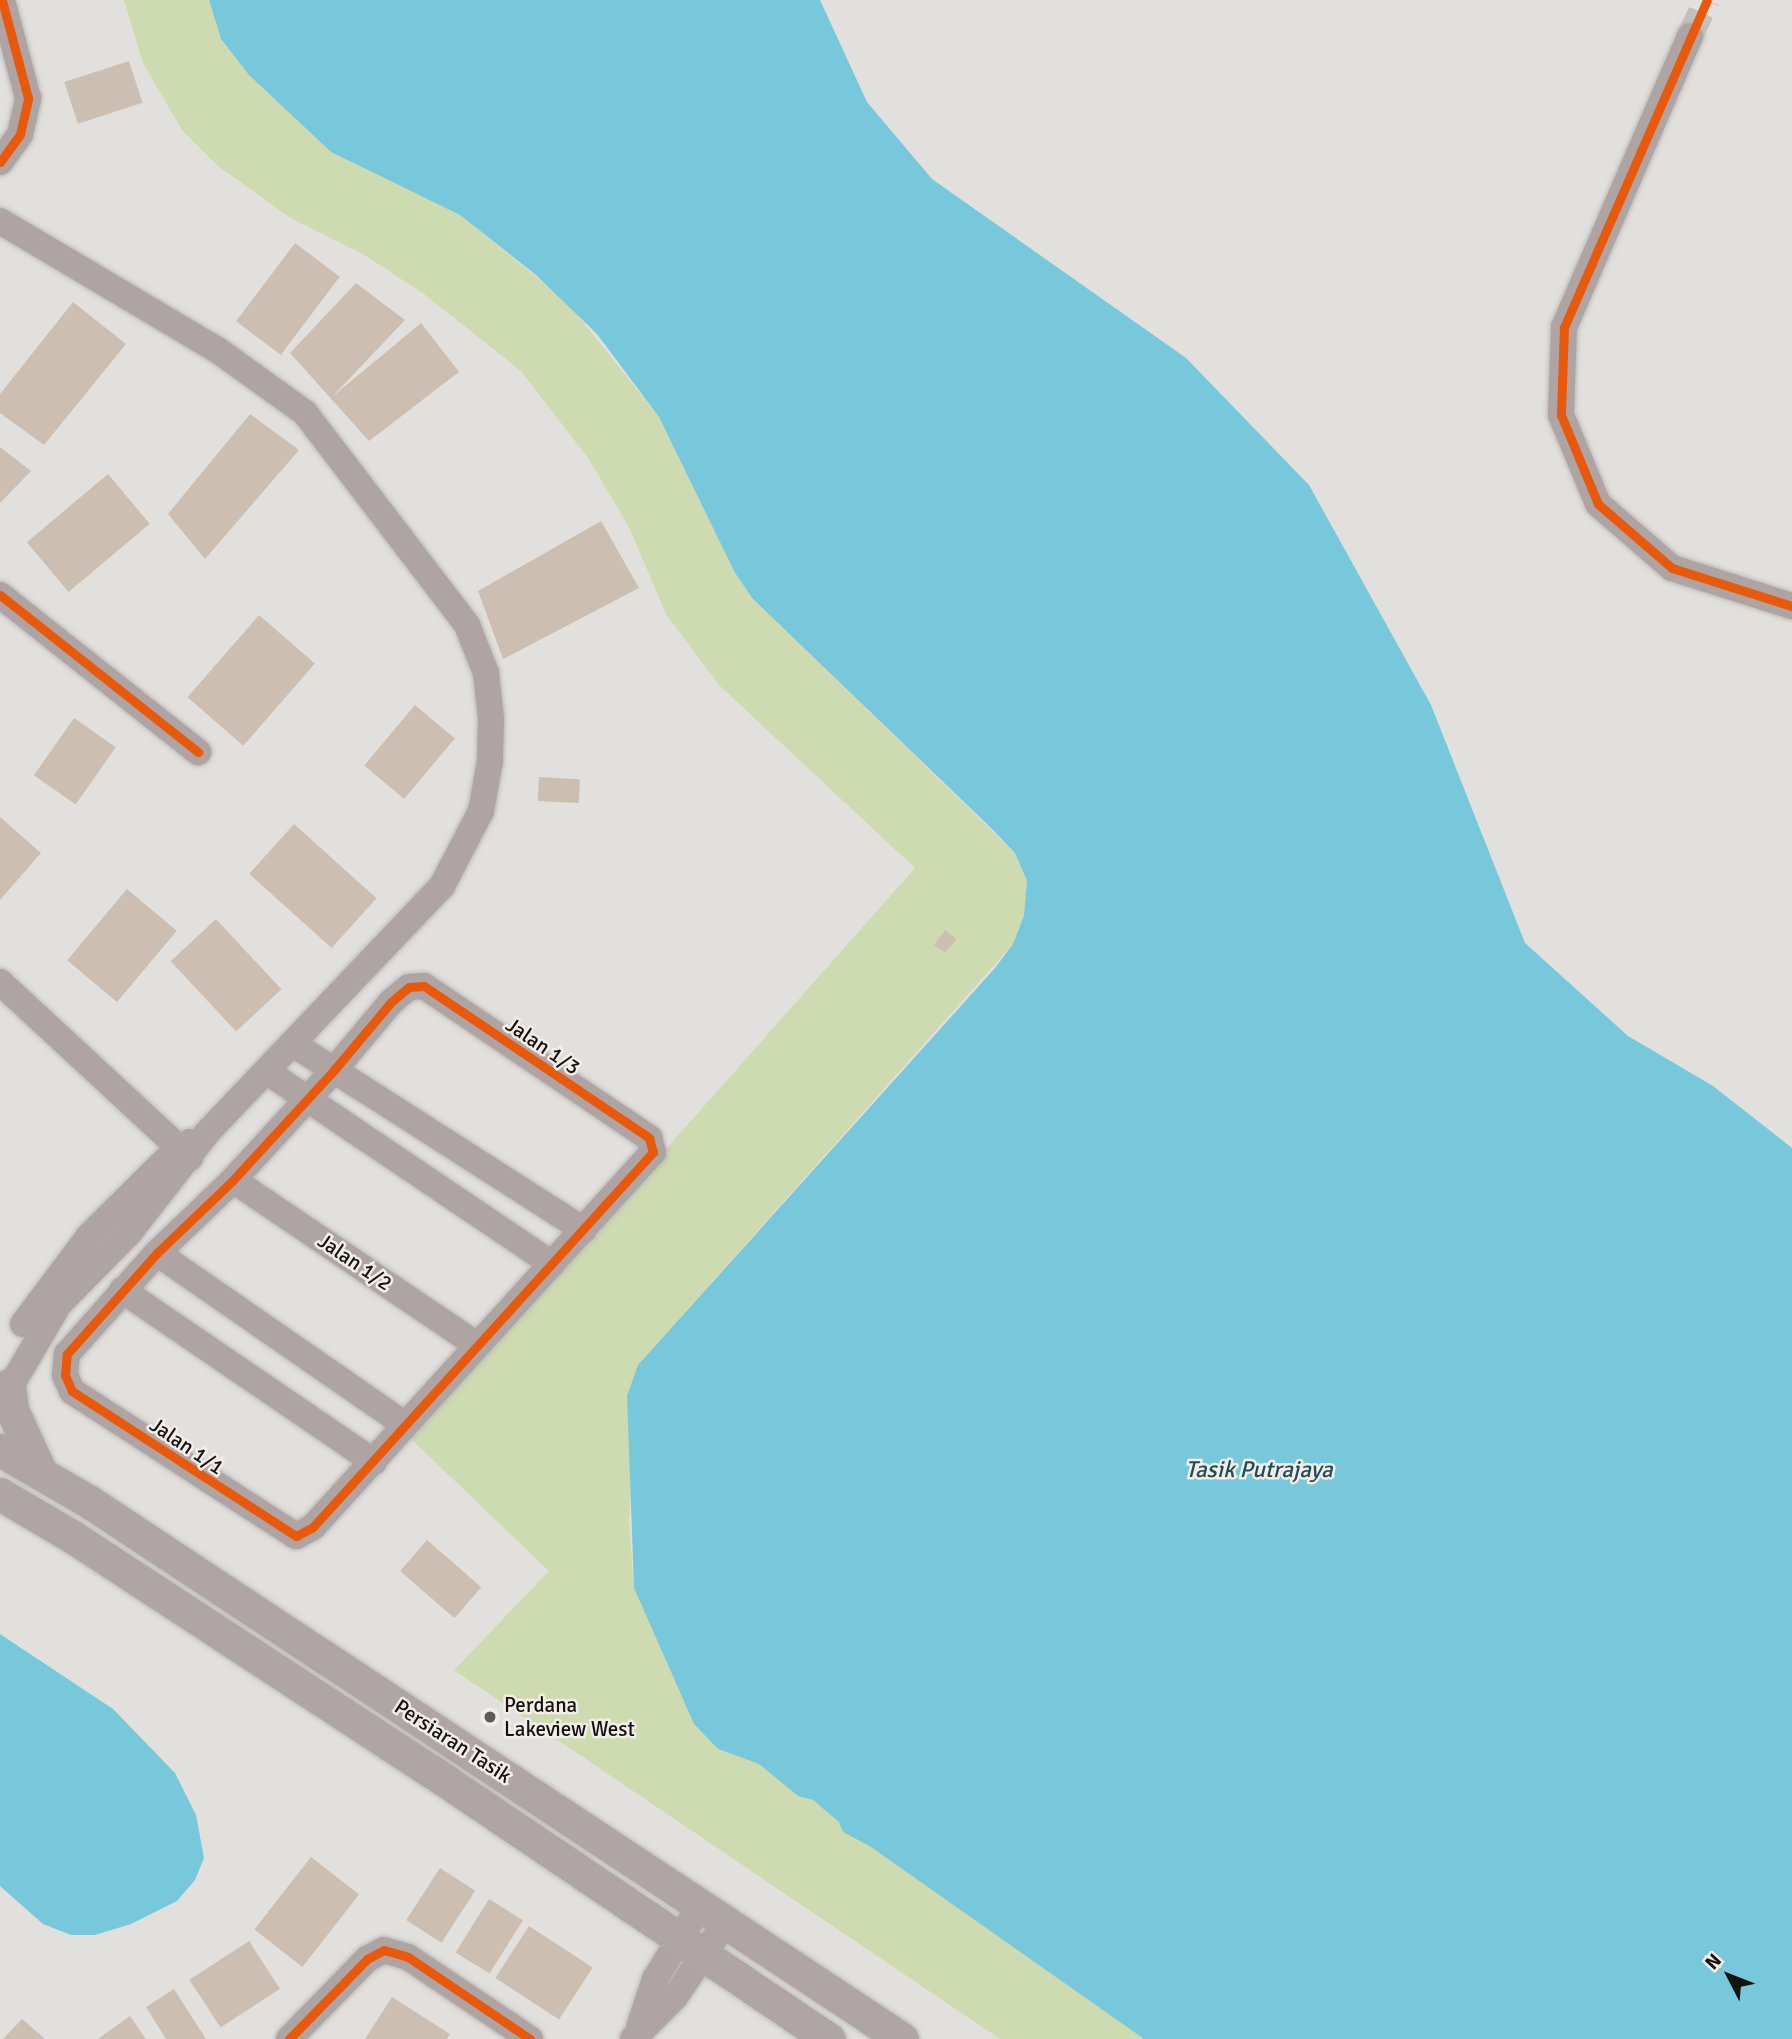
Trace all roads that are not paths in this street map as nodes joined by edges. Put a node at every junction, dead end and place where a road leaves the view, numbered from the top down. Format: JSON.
{"nodes":[{"id":1,"x":2,"y":0,"type":"edge"},
{"id":2,"x":1690,"y":36,"type":"tunnel mouth"},
{"id":3,"x":0,"y":162,"type":"edge"},
{"id":4,"x":0,"y":221,"type":"edge"},
{"id":5,"x":2,"y":602,"type":"edge"},
{"id":6,"x":1792,"y":606,"type":"edge"},
{"id":7,"x":198,"y":752,"type":"dead end"},
{"id":8,"x":0,"y":982,"type":"edge"},
{"id":9,"x":293,"y":1044,"type":"junction"},
{"id":10,"x":334,"y":1070,"type":"junction"},
{"id":11,"x":266,"y":1071,"type":"junction"},
{"id":12,"x":306,"y":1099,"type":"junction"},
{"id":13,"x":184,"y":1153,"type":"junction"},
{"id":14,"x":233,"y":1180,"type":"junction"},
{"id":15,"x":584,"y":1230,"type":"junction"},
{"id":16,"x":157,"y":1253,"type":"junction"},
{"id":17,"x":552,"y":1264,"type":"junction"},
{"id":18,"x":122,"y":1290,"type":"junction"},
{"id":19,"x":477,"y":1345,"type":"junction"},
{"id":20,"x":3,"y":1386,"type":"edge"},
{"id":21,"x":404,"y":1423,"type":"junction"},
{"id":22,"x":0,"y":1450,"type":"edge"},
{"id":23,"x":374,"y":1462,"type":"junction"},
{"id":24,"x":40,"y":1471,"type":"junction"},
{"id":25,"x":0,"y":1494,"type":"edge"},
{"id":26,"x":714,"y":1912,"type":"junction"},
{"id":27,"x":690,"y":1946,"type":"junction"},
{"id":28,"x":635,"y":2036,"type":"edge"},
{"id":29,"x":289,"y":2039,"type":"edge"},
{"id":30,"x":530,"y":2039,"type":"edge"},
{"id":31,"x":829,"y":2039,"type":"edge"},
{"id":32,"x":902,"y":2039,"type":"edge"}],
"edges":[{"from":1,"to":3,"type":"street"},
{"from":2,"to":6,"type":"street"},
{"from":4,"to":9,"type":"street"},
{"from":5,"to":7,"type":"street"},
{"from":8,"to":13,"type":"street"},
{"from":9,"to":10,"type":"street"},
{"from":9,"to":11,"type":"street"},
{"from":10,"to":12,"type":"street"},
{"from":10,"to":15,"type":"street"},
{"from":10,"to":15,"type":"street","name":"Jalan 1/3"},
{"from":11,"to":12,"type":"street"},
{"from":11,"to":13,"type":"street"},
{"from":12,"to":14,"type":"street"},
{"from":12,"to":17,"type":"street"},
{"from":13,"to":20,"type":"street"},
{"from":14,"to":16,"type":"street"},
{"from":14,"to":19,"type":"street","name":"Jalan 1/2"},
{"from":15,"to":17,"type":"street"},
{"from":16,"to":18,"type":"street"},
{"from":16,"to":21,"type":"street"},
{"from":17,"to":19,"type":"street"},
{"from":18,"to":23,"type":"street"},
{"from":18,"to":23,"type":"street","name":"Jalan 1/1"},
{"from":19,"to":21,"type":"street"},
{"from":20,"to":24,"type":"main road"},
{"from":21,"to":23,"type":"street"},
{"from":22,"to":24,"type":"main road","name":"Persiaran Tasik"},
{"from":24,"to":26,"type":"main road","name":"Persiaran Tasik"},
{"from":25,"to":27,"type":"main road","name":"Persiaran Tasik"},
{"from":26,"to":27,"type":"street"},
{"from":26,"to":32,"type":"main road","name":"Persiaran Tasik"},
{"from":27,"to":28,"type":"street"},
{"from":27,"to":31,"type":"main road","name":"Persiaran Tasik"},
{"from":29,"to":30,"type":"street"}]}
